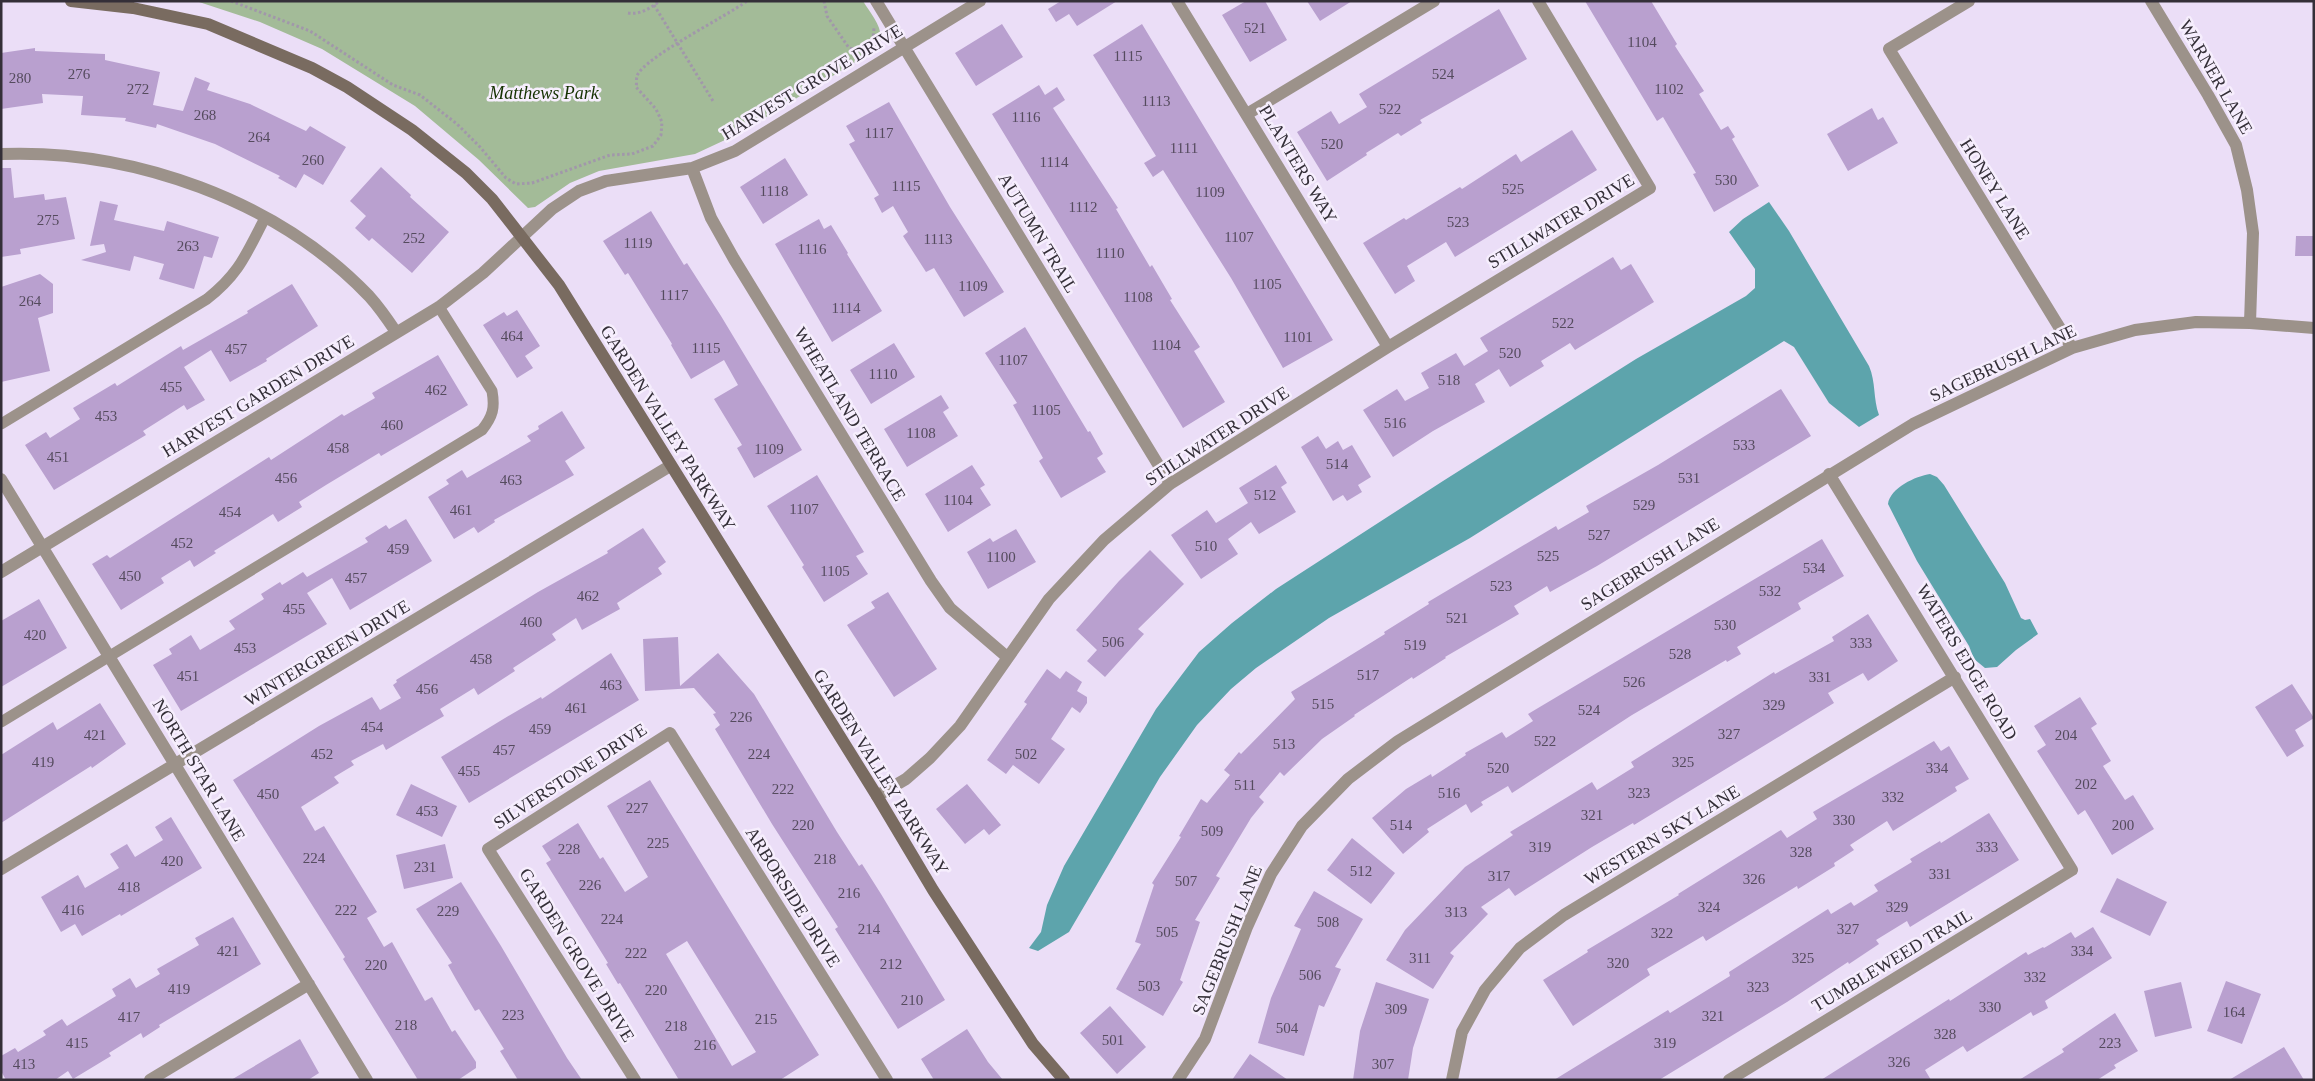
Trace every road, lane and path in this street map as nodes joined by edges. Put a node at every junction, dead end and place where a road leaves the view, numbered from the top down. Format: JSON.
{"nodes":[{"id":1,"x":71,"y":1,"type":"edge"},
{"id":2,"x":230,"y":1,"type":"edge"},
{"id":3,"x":660,"y":1,"type":"edge"},
{"id":4,"x":747,"y":1,"type":"edge"},
{"id":5,"x":824,"y":1,"type":"edge"},
{"id":6,"x":876,"y":1,"type":"edge"},
{"id":7,"x":980,"y":1,"type":"edge"},
{"id":8,"x":1177,"y":1,"type":"edge"},
{"id":9,"x":1434,"y":1,"type":"edge"},
{"id":10,"x":1538,"y":1,"type":"edge"},
{"id":11,"x":1969,"y":1,"type":"edge"},
{"id":12,"x":2152,"y":1,"type":"edge"},
{"id":13,"x":654,"y":5,"type":"junction"},
{"id":14,"x":628,"y":13,"type":"dead end"},
{"id":15,"x":870,"y":21,"type":"dead end"},
{"id":16,"x":678,"y":44,"type":"junction"},
{"id":17,"x":904,"y":48,"type":"junction"},
{"id":18,"x":713,"y":101,"type":"dead end"},
{"id":19,"x":1247,"y":114,"type":"junction"},
{"id":20,"x":1,"y":154,"type":"edge"},
{"id":21,"x":692,"y":168,"type":"junction"},
{"id":22,"x":265,"y":218,"type":"junction"},
{"id":23,"x":522,"y":235,"type":"junction"},
{"id":24,"x":439,"y":308,"type":"junction"},
{"id":25,"x":2250,"y":323,"type":"junction"},
{"id":26,"x":2314,"y":328,"type":"edge"},
{"id":27,"x":396,"y":332,"type":"junction"},
{"id":28,"x":1388,"y":346,"type":"junction"},
{"id":29,"x":2072,"y":348,"type":"junction"},
{"id":30,"x":1,"y":424,"type":"edge"},
{"id":31,"x":670,"y":466,"type":"junction"},
{"id":32,"x":1830,"y":474,"type":"junction"},
{"id":33,"x":1,"y":479,"type":"edge"},
{"id":34,"x":1170,"y":484,"type":"junction"},
{"id":35,"x":43,"y":546,"type":"junction"},
{"id":36,"x":1,"y":572,"type":"edge"},
{"id":37,"x":110,"y":656,"type":"junction"},
{"id":38,"x":1007,"y":657,"type":"junction"},
{"id":39,"x":1955,"y":677,"type":"junction"},
{"id":40,"x":1,"y":722,"type":"edge"},
{"id":41,"x":670,"y":733,"type":"joint"},
{"id":42,"x":176,"y":765,"type":"junction"},
{"id":43,"x":877,"y":796,"type":"junction"},
{"id":44,"x":488,"y":849,"type":"joint"},
{"id":45,"x":1,"y":869,"type":"edge"},
{"id":46,"x":2072,"y":870,"type":"joint"},
{"id":47,"x":308,"y":984,"type":"junction"},
{"id":48,"x":150,"y":1080,"type":"edge"},
{"id":49,"x":367,"y":1080,"type":"edge"},
{"id":50,"x":635,"y":1080,"type":"edge"},
{"id":51,"x":887,"y":1080,"type":"edge"},
{"id":52,"x":1064,"y":1080,"type":"edge"},
{"id":53,"x":1178,"y":1080,"type":"edge"},
{"id":54,"x":1452,"y":1080,"type":"edge"},
{"id":55,"x":1729,"y":1080,"type":"edge"}],
"edges":[{"from":1,"to":23,"type":"street","name":"GARDEN VALLEY PARKWAY"},
{"from":2,"to":16,"type":"path"},
{"from":3,"to":13,"type":"path"},
{"from":4,"to":16,"type":"path"},
{"from":5,"to":15,"type":"path"},
{"from":6,"to":17,"type":"street","name":"AUTUMN TRAIL"},
{"from":7,"to":17,"type":"street","name":"HARVEST GROVE DRIVE"},
{"from":8,"to":19,"type":"street","name":"PLANTERS WAY"},
{"from":9,"to":19,"type":"street"},
{"from":10,"to":28,"type":"street","name":"STILLWATER DRIVE"},
{"from":11,"to":29,"type":"street","name":"HONEY LANE"},
{"from":12,"to":25,"type":"street","name":"WARNER LANE"},
{"from":13,"to":14,"type":"path"},
{"from":13,"to":16,"type":"path"},
{"from":16,"to":18,"type":"path"},
{"from":17,"to":21,"type":"street","name":"HARVEST GROVE DRIVE"},
{"from":17,"to":34,"type":"street","name":"AUTUMN TRAIL"},
{"from":19,"to":28,"type":"street","name":"PLANTERS WAY"},
{"from":20,"to":22,"type":"street"},
{"from":21,"to":23,"type":"street","name":"HARVEST GROVE DRIVE"},
{"from":21,"to":38,"type":"street","name":"WHEATLAND TERRACE"},
{"from":22,"to":27,"type":"street"},
{"from":22,"to":30,"type":"lane"},
{"from":23,"to":24,"type":"street","name":"HARVEST GARDEN DRIVE"},
{"from":23,"to":31,"type":"street","name":"GARDEN VALLEY PARKWAY"},
{"from":24,"to":27,"type":"street","name":"HARVEST GARDEN DRIVE"},
{"from":24,"to":37,"type":"lane"},
{"from":25,"to":26,"type":"street","name":"SAGEBRUSH LANE"},
{"from":25,"to":29,"type":"street","name":"SAGEBRUSH LANE"},
{"from":27,"to":35,"type":"street","name":"HARVEST GARDEN DRIVE"},
{"from":28,"to":34,"type":"street","name":"STILLWATER DRIVE"},
{"from":29,"to":32,"type":"street","name":"SAGEBRUSH LANE"},
{"from":31,"to":42,"type":"street","name":"WINTERGREEN DRIVE"},
{"from":31,"to":43,"type":"street","name":"GARDEN VALLEY PARKWAY"},
{"from":32,"to":39,"type":"street","name":"WATERS EDGE ROAD"},
{"from":32,"to":53,"type":"street","name":"SAGEBRUSH LANE"},
{"from":33,"to":35,"type":"street","name":"NORTH STAR LANE"},
{"from":34,"to":38,"type":"street","name":"STILLWATER DRIVE"},
{"from":35,"to":36,"type":"street","name":"HARVEST GARDEN DRIVE"},
{"from":35,"to":37,"type":"street","name":"NORTH STAR LANE"},
{"from":37,"to":40,"type":"lane"},
{"from":37,"to":42,"type":"street","name":"NORTH STAR LANE"},
{"from":38,"to":43,"type":"street","name":"STILLWATER DRIVE"},
{"from":39,"to":46,"type":"street","name":"WATERS EDGE ROAD"},
{"from":39,"to":54,"type":"street","name":"WESTERN SKY LANE"},
{"from":41,"to":44,"type":"street","name":"SILVERSTONE DRIVE"},
{"from":41,"to":51,"type":"street","name":"ARBORSIDE DRIVE"},
{"from":42,"to":45,"type":"street","name":"WINTERGREEN DRIVE"},
{"from":42,"to":47,"type":"street","name":"NORTH STAR LANE"},
{"from":43,"to":52,"type":"street","name":"GARDEN VALLEY PARKWAY"},
{"from":44,"to":50,"type":"street","name":"GARDEN GROVE DRIVE"},
{"from":46,"to":55,"type":"street","name":"TUMBLEWEED TRAIL"},
{"from":47,"to":48,"type":"street"},
{"from":47,"to":49,"type":"street","name":"NORTH STAR LANE"}]}
